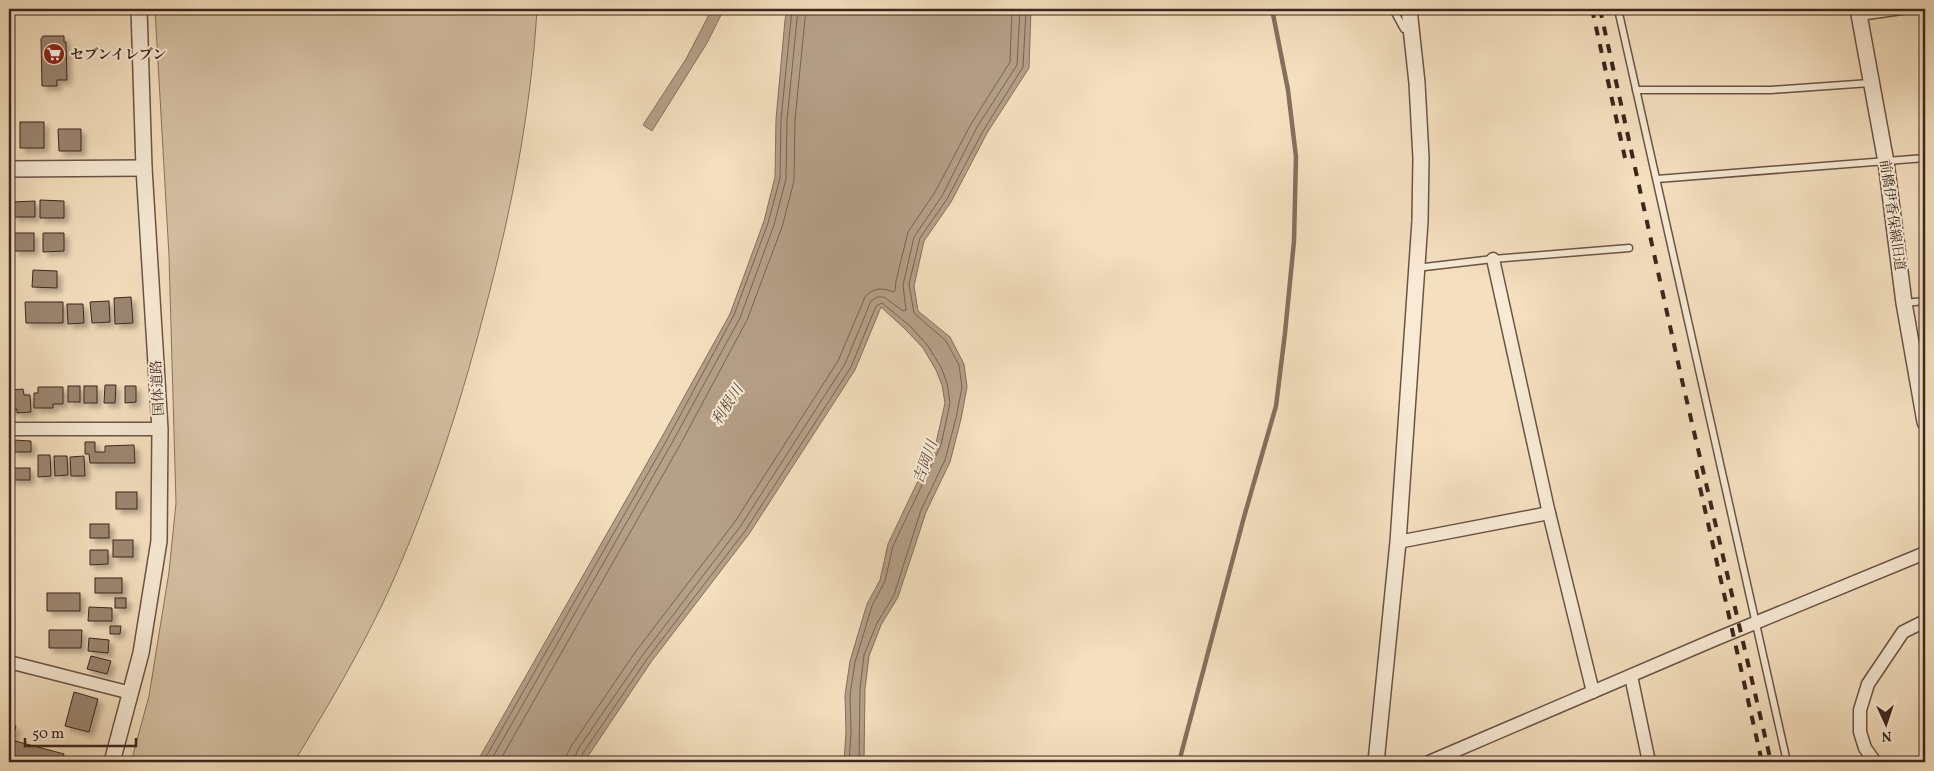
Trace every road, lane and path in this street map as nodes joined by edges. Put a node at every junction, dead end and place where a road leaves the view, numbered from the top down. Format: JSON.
{"nodes":[{"id":1,"x":139,"y":9,"type":"edge"},
{"id":2,"x":1393,"y":9,"type":"edge"},
{"id":3,"x":1409,"y":9,"type":"edge"},
{"id":4,"x":1618,"y":9,"type":"edge"},
{"id":5,"x":1916,"y":9,"type":"edge"},
{"id":6,"x":1859,"y":13,"type":"edge"},
{"id":7,"x":1412,"y":26,"type":"junction"},
{"id":8,"x":1872,"y":83,"type":"junction"},
{"id":9,"x":1636,"y":90,"type":"junction"},
{"id":10,"x":1925,"y":158,"type":"edge"},
{"id":11,"x":1886,"y":162,"type":"junction"},
{"id":12,"x":144,"y":168,"type":"junction"},
{"id":13,"x":9,"y":169,"type":"edge"},
{"id":14,"x":1657,"y":178,"type":"junction"},
{"id":15,"x":1628,"y":248,"type":"dead end"},
{"id":16,"x":1493,"y":259,"type":"junction"},
{"id":17,"x":1416,"y":268,"type":"junction"},
{"id":18,"x":1925,"y":302,"type":"edge"},
{"id":19,"x":1904,"y":303,"type":"junction"},
{"id":20,"x":1925,"y":422,"type":"edge"},
{"id":21,"x":9,"y":428,"type":"edge"},
{"id":22,"x":160,"y":429,"type":"junction"},
{"id":23,"x":1549,"y":513,"type":"junction"},
{"id":24,"x":1398,"y":542,"type":"junction"},
{"id":25,"x":1925,"y":553,"type":"edge"},
{"id":26,"x":1925,"y":621,"type":"edge"},
{"id":27,"x":1755,"y":624,"type":"junction"},
{"id":28,"x":9,"y":662,"type":"edge"},
{"id":29,"x":1631,"y":676,"type":"junction"},
{"id":30,"x":1593,"y":692,"type":"junction"},
{"id":31,"x":131,"y":693,"type":"junction"},
{"id":32,"x":112,"y":762,"type":"edge"},
{"id":33,"x":1376,"y":762,"type":"edge"},
{"id":34,"x":1429,"y":762,"type":"edge"},
{"id":35,"x":1649,"y":762,"type":"edge"},
{"id":36,"x":1787,"y":762,"type":"edge"},
{"id":37,"x":1875,"y":762,"type":"edge"}],
"edges":[{"from":1,"to":12,"type":"street","name":"国体道路"},
{"from":2,"to":7,"type":"lane"},
{"from":3,"to":7,"type":"street"},
{"from":4,"to":9,"type":"lane"},
{"from":5,"to":6,"type":"lane"},
{"from":6,"to":8,"type":"street","name":"前橋伊香保線旧道"},
{"from":7,"to":17,"type":"street"},
{"from":8,"to":9,"type":"lane"},
{"from":8,"to":11,"type":"street","name":"前橋伊香保線旧道"},
{"from":9,"to":14,"type":"lane"},
{"from":10,"to":11,"type":"lane"},
{"from":11,"to":14,"type":"lane"},
{"from":11,"to":19,"type":"street","name":"前橋伊香保線旧道"},
{"from":12,"to":13,"type":"street"},
{"from":12,"to":22,"type":"street","name":"国体道路"},
{"from":14,"to":27,"type":"lane"},
{"from":15,"to":16,"type":"lane"},
{"from":16,"to":17,"type":"lane"},
{"from":16,"to":23,"type":"street"},
{"from":17,"to":24,"type":"street"},
{"from":18,"to":19,"type":"lane"},
{"from":19,"to":20,"type":"street","name":"前橋伊香保線旧道"},
{"from":21,"to":22,"type":"street"},
{"from":22,"to":31,"type":"street","name":"国体道路"},
{"from":23,"to":24,"type":"street"},
{"from":23,"to":30,"type":"street"},
{"from":24,"to":33,"type":"street"},
{"from":25,"to":27,"type":"street"},
{"from":26,"to":37,"type":"street"},
{"from":27,"to":29,"type":"street"},
{"from":27,"to":36,"type":"lane"},
{"from":28,"to":31,"type":"street"},
{"from":29,"to":30,"type":"street"},
{"from":29,"to":35,"type":"street"},
{"from":30,"to":34,"type":"street"},
{"from":31,"to":32,"type":"street","name":"国体道路"}]}
